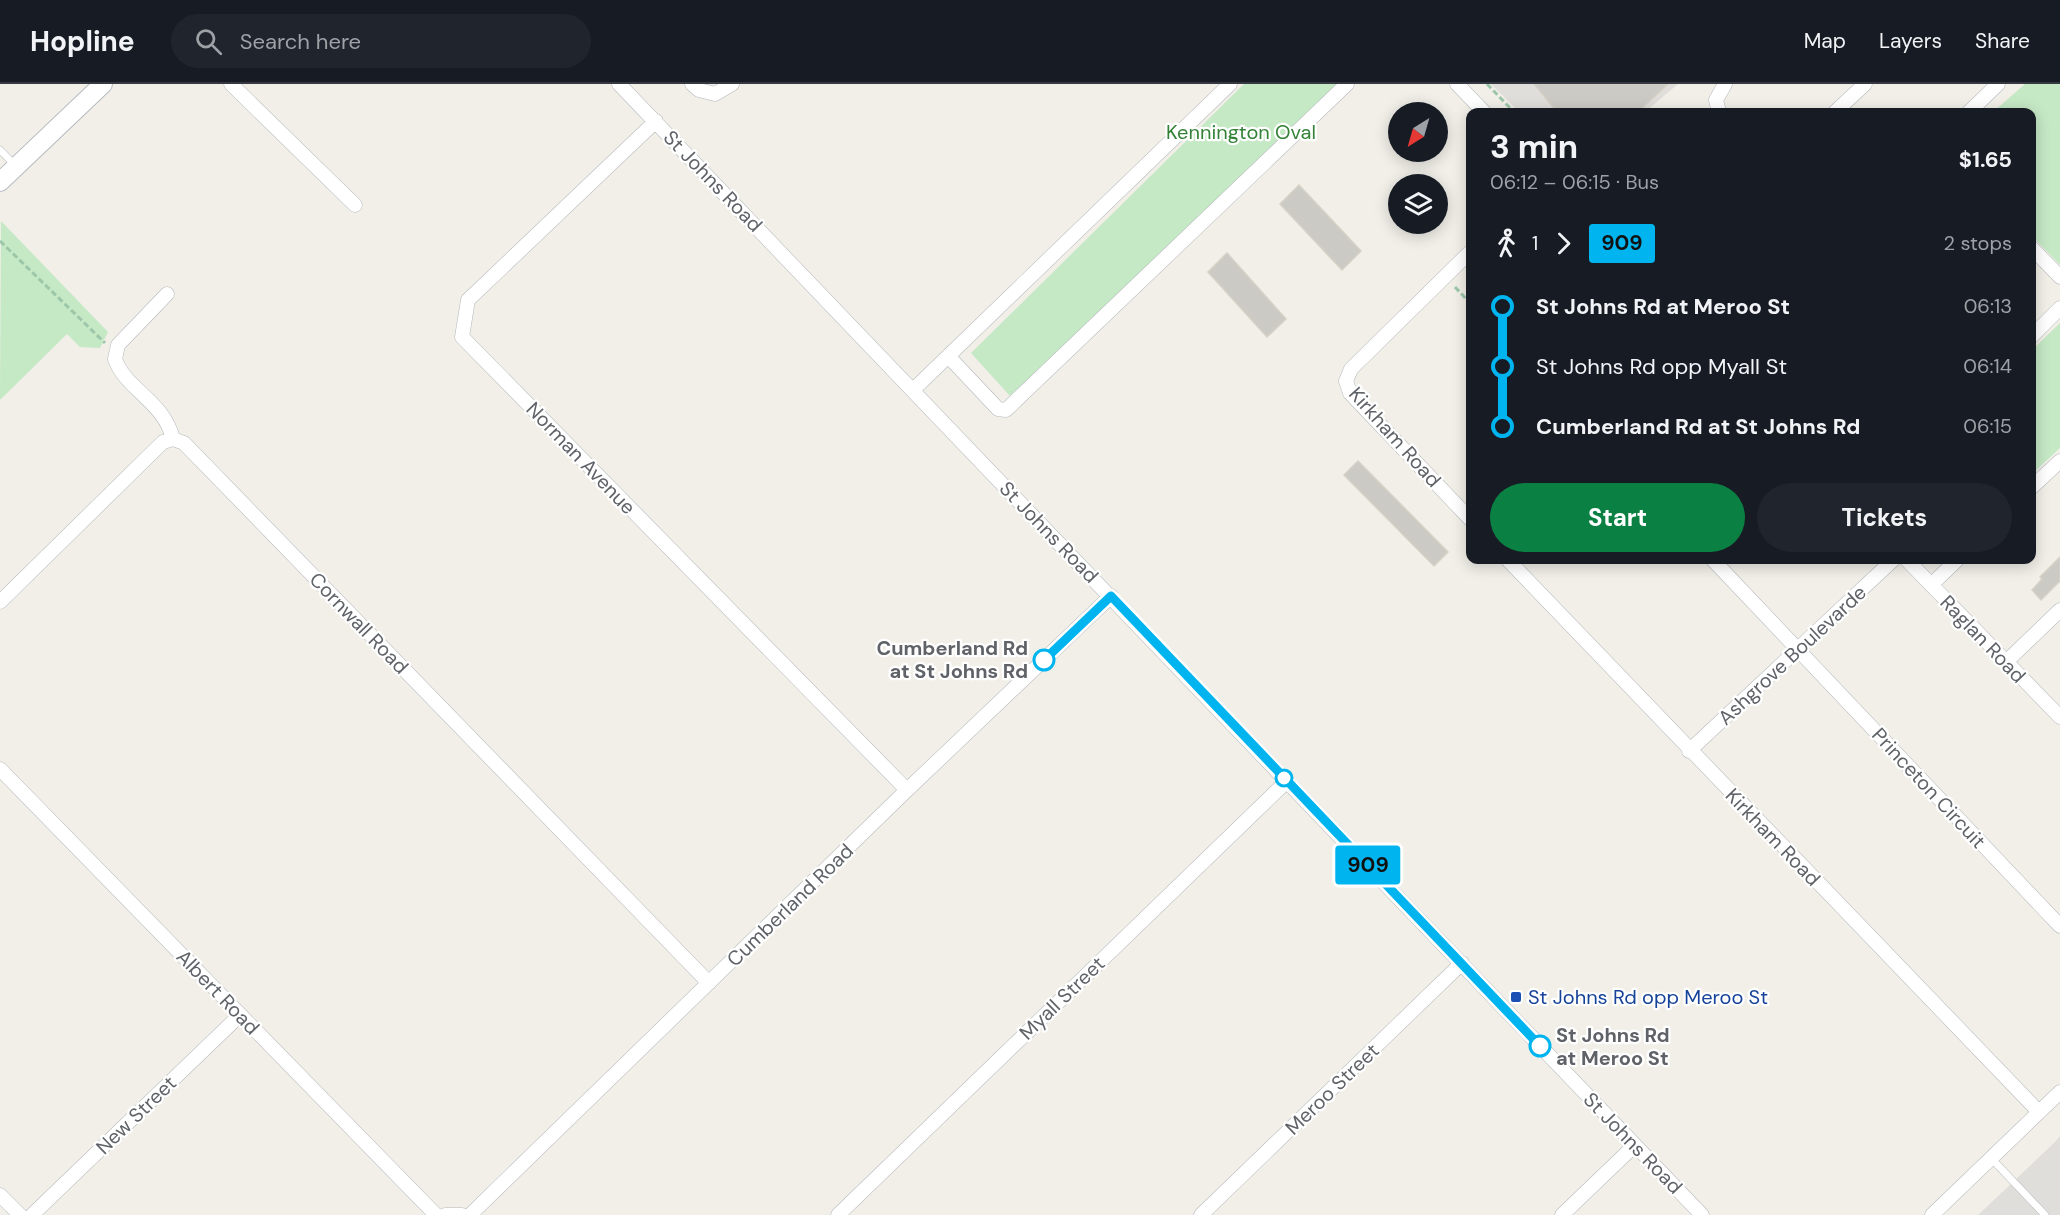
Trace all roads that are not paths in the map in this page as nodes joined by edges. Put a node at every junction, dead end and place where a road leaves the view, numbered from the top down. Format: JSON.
{"nodes":[{"id":1,"x":103,"y":84,"type":"edge"},
{"id":2,"x":231,"y":84,"type":"edge"},
{"id":3,"x":619,"y":84,"type":"edge"},
{"id":4,"x":692,"y":84,"type":"edge"},
{"id":5,"x":732,"y":84,"type":"edge"},
{"id":6,"x":1230,"y":84,"type":"edge"},
{"id":7,"x":1347,"y":84,"type":"edge"},
{"id":8,"x":1457,"y":84,"type":"edge"},
{"id":9,"x":1725,"y":84,"type":"edge"},
{"id":10,"x":1865,"y":84,"type":"edge"},
{"id":11,"x":1998,"y":84,"type":"edge"},
{"id":12,"x":1480,"y":108,"type":"edge"},
{"id":13,"x":1718,"y":108,"type":"edge"},
{"id":14,"x":1839,"y":108,"type":"edge"},
{"id":15,"x":1973,"y":108,"type":"edge"},
{"id":16,"x":656,"y":121,"type":"junction"},
{"id":17,"x":0,"y":150,"type":"edge"},
{"id":18,"x":16,"y":167,"type":"junction"},
{"id":19,"x":0,"y":182,"type":"edge"},
{"id":20,"x":355,"y":205,"type":"dead end"},
{"id":21,"x":2036,"y":252,"type":"edge"},
{"id":22,"x":1466,"y":256,"type":"edge"},
{"id":23,"x":2060,"y":277,"type":"edge"},
{"id":24,"x":167,"y":294,"type":"dead end"},
{"id":25,"x":2060,"y":308,"type":"edge"},
{"id":26,"x":2036,"y":332,"type":"edge"},
{"id":27,"x":949,"y":357,"type":"junction"},
{"id":28,"x":913,"y":390,"type":"junction"},
{"id":29,"x":173,"y":439,"type":"junction"},
{"id":30,"x":2060,"y":461,"type":"edge"},
{"id":31,"x":2036,"y":483,"type":"edge"},
{"id":32,"x":1466,"y":515,"type":"edge"},
{"id":33,"x":1512,"y":564,"type":"edge"},
{"id":34,"x":1717,"y":564,"type":"edge"},
{"id":35,"x":1889,"y":564,"type":"edge"},
{"id":36,"x":1911,"y":564,"type":"edge"},
{"id":37,"x":1953,"y":564,"type":"edge"},
{"id":38,"x":1931,"y":585,"type":"junction"},
{"id":39,"x":1111,"y":596,"type":"junction"},
{"id":40,"x":0,"y":602,"type":"edge"},
{"id":41,"x":2060,"y":610,"type":"edge"},
{"id":42,"x":1798,"y":650,"type":"junction"},
{"id":43,"x":2006,"y":662,"type":"junction"},
{"id":44,"x":2060,"y":717,"type":"edge"},
{"id":45,"x":1689,"y":751,"type":"junction"},
{"id":46,"x":0,"y":769,"type":"edge"},
{"id":47,"x":1287,"y":781,"type":"junction"},
{"id":48,"x":907,"y":790,"type":"junction"},
{"id":49,"x":2060,"y":926,"type":"edge"},
{"id":50,"x":1462,"y":963,"type":"junction"},
{"id":51,"x":709,"y":983,"type":"junction"},
{"id":52,"x":240,"y":1015,"type":"junction"},
{"id":53,"x":2060,"y":1092,"type":"edge"},
{"id":54,"x":2039,"y":1112,"type":"junction"},
{"id":55,"x":1635,"y":1145,"type":"junction"},
{"id":56,"x":1991,"y":1158,"type":"junction"},
{"id":57,"x":0,"y":1195,"type":"edge"},
{"id":58,"x":20,"y":1215,"type":"edge"},
{"id":59,"x":32,"y":1215,"type":"edge"},
{"id":60,"x":436,"y":1215,"type":"edge"},
{"id":61,"x":445,"y":1215,"type":"edge"},
{"id":62,"x":462,"y":1215,"type":"edge"},
{"id":63,"x":470,"y":1215,"type":"edge"},
{"id":64,"x":838,"y":1215,"type":"edge"},
{"id":65,"x":1201,"y":1215,"type":"edge"},
{"id":66,"x":1562,"y":1215,"type":"edge"},
{"id":67,"x":1702,"y":1215,"type":"edge"},
{"id":68,"x":1932,"y":1215,"type":"edge"},
{"id":69,"x":2044,"y":1215,"type":"edge"}],
"edges":[{"from":1,"to":18,"type":"main road"},
{"from":2,"to":20,"type":"street"},
{"from":3,"to":16,"type":"street","name":"St Johns Road"},
{"from":4,"to":5,"type":"street"},
{"from":6,"to":27,"type":"street"},
{"from":7,"to":27,"type":"street"},
{"from":8,"to":12,"type":"street"},
{"from":9,"to":13,"type":"street"},
{"from":10,"to":14,"type":"street"},
{"from":11,"to":15,"type":"street"},
{"from":16,"to":28,"type":"street","name":"St Johns Road"},
{"from":16,"to":48,"type":"street","name":"Norman Avenue"},
{"from":17,"to":18,"type":"lane"},
{"from":18,"to":19,"type":"main road"},
{"from":21,"to":23,"type":"street"},
{"from":22,"to":32,"type":"street","name":"Kirkham Road"},
{"from":24,"to":29,"type":"street"},
{"from":25,"to":26,"type":"street"},
{"from":27,"to":28,"type":"street"},
{"from":28,"to":39,"type":"street","name":"St Johns Road"},
{"from":29,"to":40,"type":"street"},
{"from":29,"to":51,"type":"street","name":"Cornwall Road"},
{"from":30,"to":31,"type":"street"},
{"from":33,"to":45,"type":"street","name":"Kirkham Road"},
{"from":34,"to":42,"type":"street","name":"Princeton Circuit"},
{"from":35,"to":42,"type":"street","name":"Ashgrove Boulevarde"},
{"from":36,"to":38,"type":"street","name":"Raglan Road"},
{"from":37,"to":38,"type":"street"},
{"from":38,"to":43,"type":"street","name":"Raglan Road"},
{"from":39,"to":47,"type":"street","name":"St Johns Road"},
{"from":39,"to":48,"type":"street","name":"Cumberland Road"},
{"from":41,"to":43,"type":"street"},
{"from":42,"to":45,"type":"street","name":"Ashgrove Boulevarde"},
{"from":42,"to":49,"type":"street","name":"Princeton Circuit"},
{"from":43,"to":44,"type":"street","name":"Raglan Road"},
{"from":45,"to":54,"type":"street","name":"Kirkham Road"},
{"from":46,"to":52,"type":"street","name":"Albert Road"},
{"from":47,"to":50,"type":"street","name":"St Johns Road"},
{"from":47,"to":64,"type":"street","name":"Myall Street"},
{"from":48,"to":51,"type":"street","name":"Cumberland Road"},
{"from":50,"to":55,"type":"street","name":"St Johns Road"},
{"from":50,"to":65,"type":"street","name":"Meroo Street"},
{"from":51,"to":63,"type":"street","name":"Cumberland Road"},
{"from":52,"to":59,"type":"street","name":"New Street"},
{"from":52,"to":60,"type":"street","name":"Albert Road"},
{"from":53,"to":54,"type":"street"},
{"from":54,"to":56,"type":"street"},
{"from":55,"to":66,"type":"street"},
{"from":55,"to":67,"type":"street","name":"St Johns Road"},
{"from":56,"to":68,"type":"street"},
{"from":56,"to":69,"type":"lane"},
{"from":57,"to":58,"type":"street"},
{"from":61,"to":62,"type":"street"}]}
